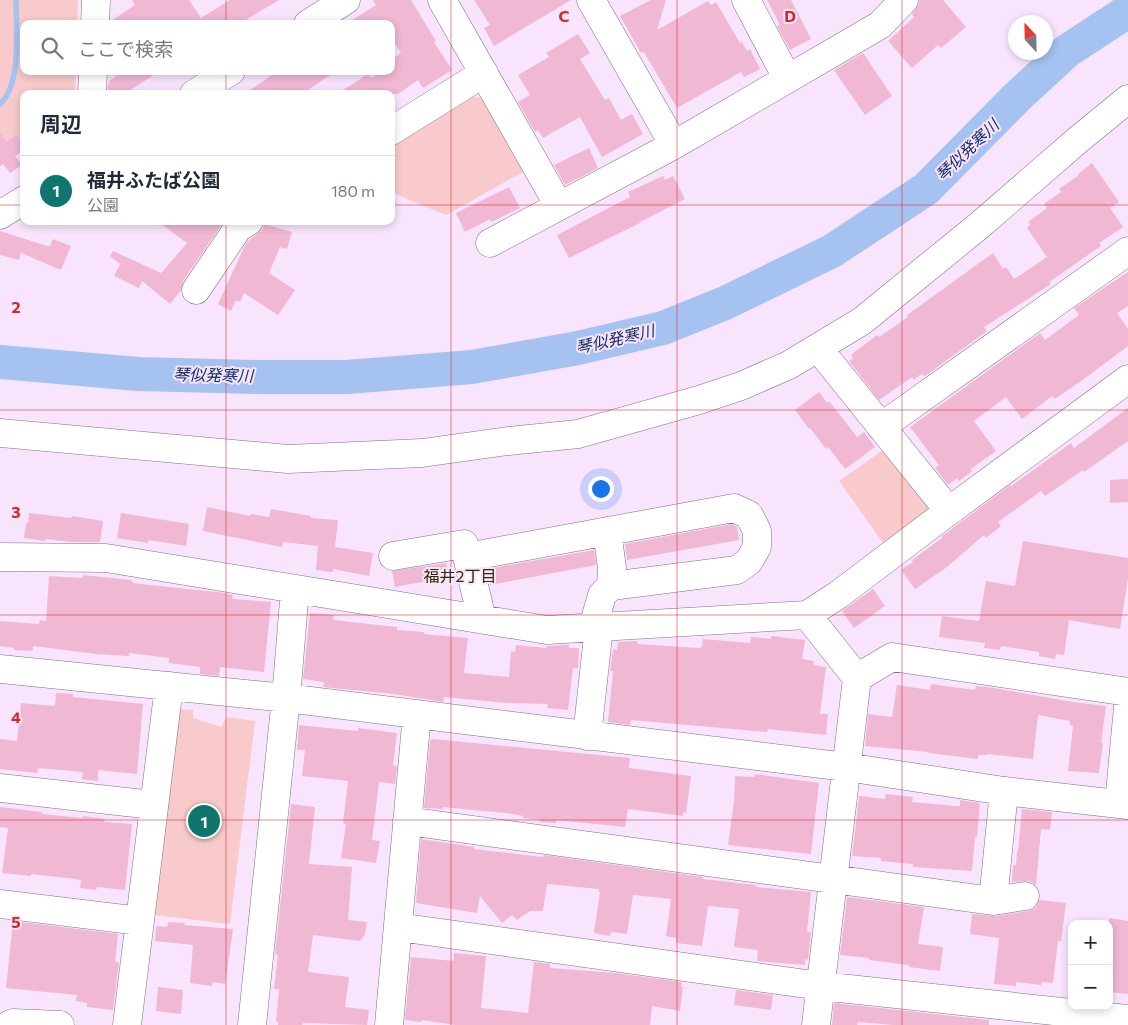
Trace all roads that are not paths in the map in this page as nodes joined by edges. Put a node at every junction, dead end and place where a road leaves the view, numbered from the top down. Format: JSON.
{"nodes":[{"id":1,"x":346,"y":0,"type":"edge"},
{"id":2,"x":442,"y":0,"type":"edge"},
{"id":3,"x":591,"y":0,"type":"edge"},
{"id":4,"x":746,"y":0,"type":"edge"},
{"id":5,"x":904,"y":0,"type":"edge"},
{"id":6,"x":314,"y":20,"type":"edge"},
{"id":7,"x":484,"y":74,"type":"junction"},
{"id":8,"x":93,"y":75,"type":"edge"},
{"id":9,"x":224,"y":75,"type":"edge"},
{"id":10,"x":787,"y":78,"type":"junction"},
{"id":11,"x":92,"y":90,"type":"edge"},
{"id":12,"x":200,"y":90,"type":"edge"},
{"id":13,"x":1128,"y":99,"type":"edge"},
{"id":14,"x":395,"y":129,"type":"edge"},
{"id":15,"x":674,"y":145,"type":"junction"},
{"id":16,"x":20,"y":202,"type":"edge"},
{"id":17,"x":559,"y":206,"type":"junction"},
{"id":18,"x":0,"y":215,"type":"edge"},
{"id":19,"x":243,"y":225,"type":"edge"},
{"id":20,"x":490,"y":243,"type":"dead end"},
{"id":21,"x":1128,"y":251,"type":"edge"},
{"id":22,"x":196,"y":290,"type":"dead end"},
{"id":23,"x":818,"y":348,"type":"junction"},
{"id":24,"x":1128,"y":379,"type":"edge"},
{"id":25,"x":882,"y":427,"type":"junction"},
{"id":26,"x":0,"y":433,"type":"edge"},
{"id":27,"x":949,"y":510,"type":"junction"},
{"id":28,"x":606,"y":531,"type":"junction"},
{"id":29,"x":0,"y":556,"type":"edge"},
{"id":30,"x":393,"y":556,"type":"dead end"},
{"id":31,"x":467,"y":556,"type":"junction"},
{"id":32,"x":611,"y":586,"type":"junction"},
{"id":33,"x":295,"y":589,"type":"junction"},
{"id":34,"x":807,"y":614,"type":"junction"},
{"id":35,"x":482,"y":619,"type":"junction"},
{"id":36,"x":596,"y":627,"type":"junction"},
{"id":37,"x":0,"y":669,"type":"edge"},
{"id":38,"x":857,"y":678,"type":"junction"},
{"id":39,"x":169,"y":686,"type":"junction"},
{"id":40,"x":1128,"y":692,"type":"edge"},
{"id":41,"x":286,"y":698,"type":"junction"},
{"id":42,"x":1128,"y":708,"type":"edge"},
{"id":43,"x":417,"y":714,"type":"junction"},
{"id":44,"x":587,"y":736,"type":"junction"},
{"id":45,"x":846,"y":767,"type":"junction"},
{"id":46,"x":0,"y":788,"type":"edge"},
{"id":47,"x":1004,"y":791,"type":"junction"},
{"id":48,"x":153,"y":805,"type":"junction"},
{"id":49,"x":1123,"y":805,"type":"edge"},
{"id":50,"x":407,"y":821,"type":"junction"},
{"id":51,"x":834,"y":878,"type":"junction"},
{"id":52,"x":1026,"y":896,"type":"dead end"},
{"id":53,"x":993,"y":901,"type":"junction"},
{"id":54,"x":0,"y":904,"type":"edge"},
{"id":55,"x":140,"y":921,"type":"junction"},
{"id":56,"x":398,"y":927,"type":"junction"},
{"id":57,"x":820,"y":986,"type":"junction"},
{"id":58,"x":1128,"y":1019,"type":"edge"},
{"id":59,"x":9,"y":1025,"type":"edge"},
{"id":60,"x":60,"y":1025,"type":"edge"},
{"id":61,"x":127,"y":1025,"type":"edge"},
{"id":62,"x":252,"y":1025,"type":"edge"},
{"id":63,"x":390,"y":1025,"type":"edge"},
{"id":64,"x":816,"y":1025,"type":"edge"}],
"edges":[{"from":1,"to":6,"type":"street"},
{"from":2,"to":7,"type":"street"},
{"from":3,"to":15,"type":"street"},
{"from":4,"to":10,"type":"street"},
{"from":5,"to":10,"type":"street"},
{"from":7,"to":14,"type":"street"},
{"from":7,"to":17,"type":"street"},
{"from":8,"to":11,"type":"street"},
{"from":9,"to":12,"type":"street"},
{"from":10,"to":15,"type":"street"},
{"from":13,"to":23,"type":"street"},
{"from":15,"to":17,"type":"street"},
{"from":16,"to":18,"type":"street"},
{"from":17,"to":20,"type":"street"},
{"from":19,"to":22,"type":"street"},
{"from":21,"to":25,"type":"street"},
{"from":23,"to":25,"type":"street"},
{"from":23,"to":26,"type":"street"},
{"from":24,"to":27,"type":"street"},
{"from":25,"to":27,"type":"street"},
{"from":27,"to":34,"type":"street"},
{"from":28,"to":31,"type":"street"},
{"from":28,"to":32,"type":"street"},
{"from":28,"to":32,"type":"street"},
{"from":29,"to":33,"type":"street"},
{"from":30,"to":31,"type":"street"},
{"from":31,"to":35,"type":"street"},
{"from":32,"to":36,"type":"street"},
{"from":33,"to":35,"type":"street"},
{"from":33,"to":41,"type":"street"},
{"from":34,"to":36,"type":"street"},
{"from":34,"to":38,"type":"street"},
{"from":35,"to":36,"type":"street"},
{"from":36,"to":44,"type":"street"},
{"from":37,"to":39,"type":"street"},
{"from":38,"to":40,"type":"street"},
{"from":38,"to":45,"type":"street"},
{"from":39,"to":41,"type":"street"},
{"from":39,"to":48,"type":"street"},
{"from":41,"to":43,"type":"street"},
{"from":41,"to":62,"type":"street"},
{"from":42,"to":49,"type":"street"},
{"from":43,"to":44,"type":"street"},
{"from":43,"to":50,"type":"street"},
{"from":44,"to":45,"type":"street"},
{"from":45,"to":47,"type":"street"},
{"from":45,"to":51,"type":"street"},
{"from":46,"to":48,"type":"street"},
{"from":47,"to":49,"type":"street"},
{"from":47,"to":53,"type":"street"},
{"from":48,"to":55,"type":"street"},
{"from":50,"to":51,"type":"street"},
{"from":50,"to":56,"type":"street"},
{"from":51,"to":53,"type":"street"},
{"from":51,"to":57,"type":"street"},
{"from":52,"to":53,"type":"street"},
{"from":54,"to":55,"type":"street"},
{"from":55,"to":61,"type":"street"},
{"from":56,"to":57,"type":"street"},
{"from":56,"to":63,"type":"street"},
{"from":57,"to":58,"type":"street"},
{"from":57,"to":64,"type":"street"},
{"from":59,"to":60,"type":"street"}]}
